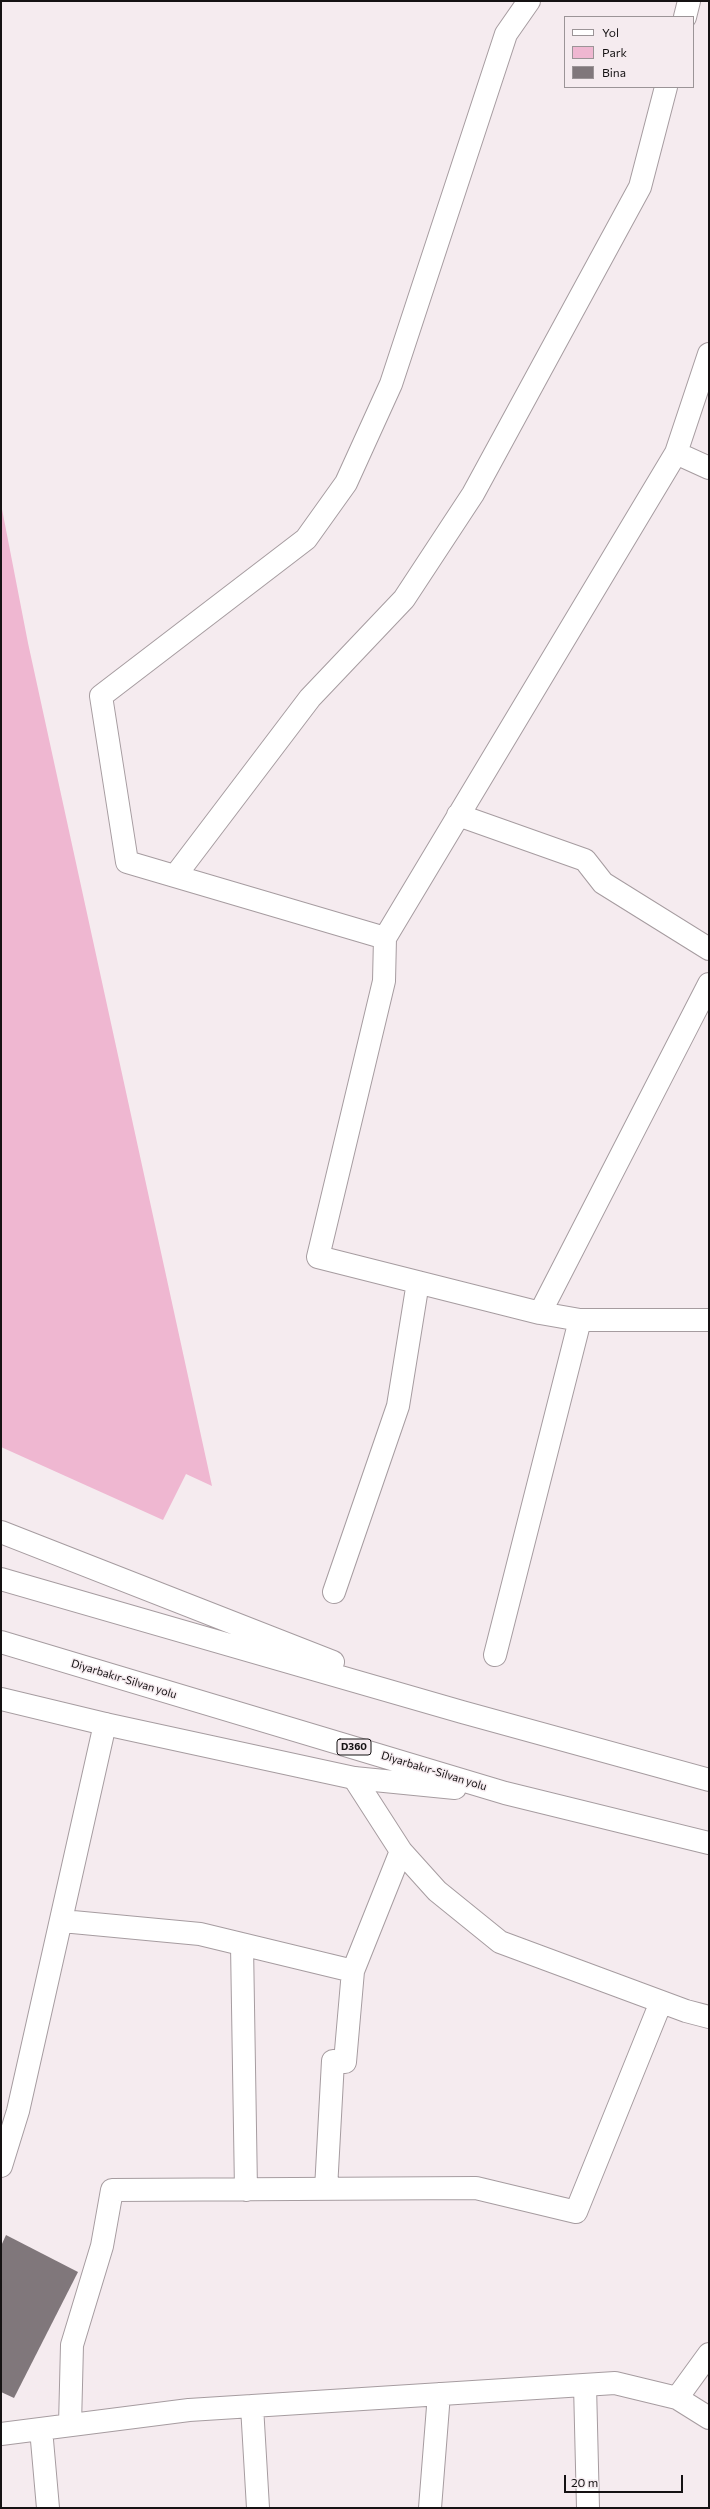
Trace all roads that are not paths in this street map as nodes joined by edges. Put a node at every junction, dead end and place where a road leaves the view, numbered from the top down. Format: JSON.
{"nodes":[{"id":1,"x":529,"y":1,"type":"edge"},
{"id":2,"x":689,"y":1,"type":"edge"},
{"id":3,"x":685,"y":16,"type":"edge"},
{"id":4,"x":666,"y":88,"type":"edge"},
{"id":5,"x":709,"y":354,"type":"edge"},
{"id":6,"x":676,"y":453,"type":"junction"},
{"id":7,"x":709,"y":468,"type":"edge"},
{"id":8,"x":458,"y":815,"type":"junction"},
{"id":9,"x":175,"y":876,"type":"junction"},
{"id":10,"x":385,"y":938,"type":"junction"},
{"id":11,"x":709,"y":949,"type":"edge"},
{"id":12,"x":709,"y":984,"type":"edge"},
{"id":13,"x":418,"y":1282,"type":"junction"},
{"id":14,"x":540,"y":1313,"type":"junction"},
{"id":15,"x":580,"y":1320,"type":"junction"},
{"id":16,"x":709,"y":1320,"type":"edge"},
{"id":17,"x":1,"y":1532,"type":"edge"},
{"id":18,"x":1,"y":1579,"type":"edge"},
{"id":19,"x":334,"y":1592,"type":"dead end"},
{"id":20,"x":1,"y":1642,"type":"edge"},
{"id":21,"x":495,"y":1655,"type":"dead end"},
{"id":22,"x":1,"y":1699,"type":"edge"},
{"id":23,"x":462,"y":1712,"type":"junction"},
{"id":24,"x":105,"y":1724,"type":"junction"},
{"id":25,"x":354,"y":1778,"type":"junction"},
{"id":26,"x":709,"y":1780,"type":"edge"},
{"id":27,"x":505,"y":1792,"type":"junction"},
{"id":28,"x":709,"y":1843,"type":"edge"},
{"id":29,"x":401,"y":1851,"type":"junction"},
{"id":30,"x":62,"y":1921,"type":"junction"},
{"id":31,"x":242,"y":1945,"type":"junction"},
{"id":32,"x":353,"y":1971,"type":"junction"},
{"id":33,"x":661,"y":2002,"type":"junction"},
{"id":34,"x":709,"y":2017,"type":"edge"},
{"id":35,"x":1,"y":2166,"type":"edge"},
{"id":36,"x":326,"y":2189,"type":"junction"},
{"id":37,"x":246,"y":2190,"type":"junction"},
{"id":38,"x":709,"y":2354,"type":"edge"},
{"id":39,"x":585,"y":2384,"type":"junction"},
{"id":40,"x":438,"y":2394,"type":"junction"},
{"id":41,"x":677,"y":2398,"type":"junction"},
{"id":42,"x":252,"y":2406,"type":"junction"},
{"id":43,"x":709,"y":2418,"type":"edge"},
{"id":44,"x":70,"y":2425,"type":"junction"},
{"id":45,"x":41,"y":2429,"type":"junction"},
{"id":46,"x":1,"y":2434,"type":"edge"},
{"id":47,"x":48,"y":2508,"type":"edge"},
{"id":48,"x":258,"y":2508,"type":"edge"},
{"id":49,"x":430,"y":2508,"type":"edge"},
{"id":50,"x":588,"y":2508,"type":"edge"}],
"edges":[{"from":1,"to":9,"type":"main road"},
{"from":2,"to":3,"type":"main road"},
{"from":4,"to":9,"type":"main road"},
{"from":5,"to":6,"type":"main road"},
{"from":6,"to":7,"type":"main road"},
{"from":6,"to":8,"type":"main road"},
{"from":8,"to":10,"type":"main road"},
{"from":8,"to":11,"type":"main road"},
{"from":9,"to":10,"type":"main road"},
{"from":10,"to":13,"type":"main road"},
{"from":12,"to":14,"type":"main road"},
{"from":13,"to":14,"type":"main road"},
{"from":13,"to":19,"type":"main road"},
{"from":14,"to":15,"type":"main road"},
{"from":15,"to":16,"type":"main road"},
{"from":15,"to":21,"type":"main road"},
{"from":17,"to":23,"type":"main road"},
{"from":18,"to":23,"type":"main road"},
{"from":20,"to":27,"type":"main road","name":"Diyarbakır-Silvan yolu","number":"D360"},
{"from":22,"to":24,"type":"main road"},
{"from":23,"to":26,"type":"main road"},
{"from":24,"to":25,"type":"main road"},
{"from":24,"to":30,"type":"main road"},
{"from":25,"to":27,"type":"main road"},
{"from":25,"to":29,"type":"main road"},
{"from":27,"to":28,"type":"main road","name":"Diyarbakır-Silvan yolu","number":"D360"},
{"from":29,"to":32,"type":"main road"},
{"from":29,"to":33,"type":"main road"},
{"from":30,"to":31,"type":"main road"},
{"from":30,"to":35,"type":"main road"},
{"from":31,"to":32,"type":"main road"},
{"from":31,"to":37,"type":"main road"},
{"from":32,"to":36,"type":"main road"},
{"from":33,"to":34,"type":"main road"},
{"from":33,"to":36,"type":"main road"},
{"from":36,"to":37,"type":"main road"},
{"from":37,"to":44,"type":"main road"},
{"from":38,"to":41,"type":"main road"},
{"from":39,"to":40,"type":"main road"},
{"from":39,"to":41,"type":"main road"},
{"from":39,"to":50,"type":"main road"},
{"from":40,"to":42,"type":"main road"},
{"from":40,"to":49,"type":"main road"},
{"from":41,"to":43,"type":"main road"},
{"from":42,"to":44,"type":"main road"},
{"from":42,"to":48,"type":"main road"},
{"from":44,"to":45,"type":"main road"},
{"from":45,"to":46,"type":"main road"},
{"from":45,"to":47,"type":"main road"}]}
